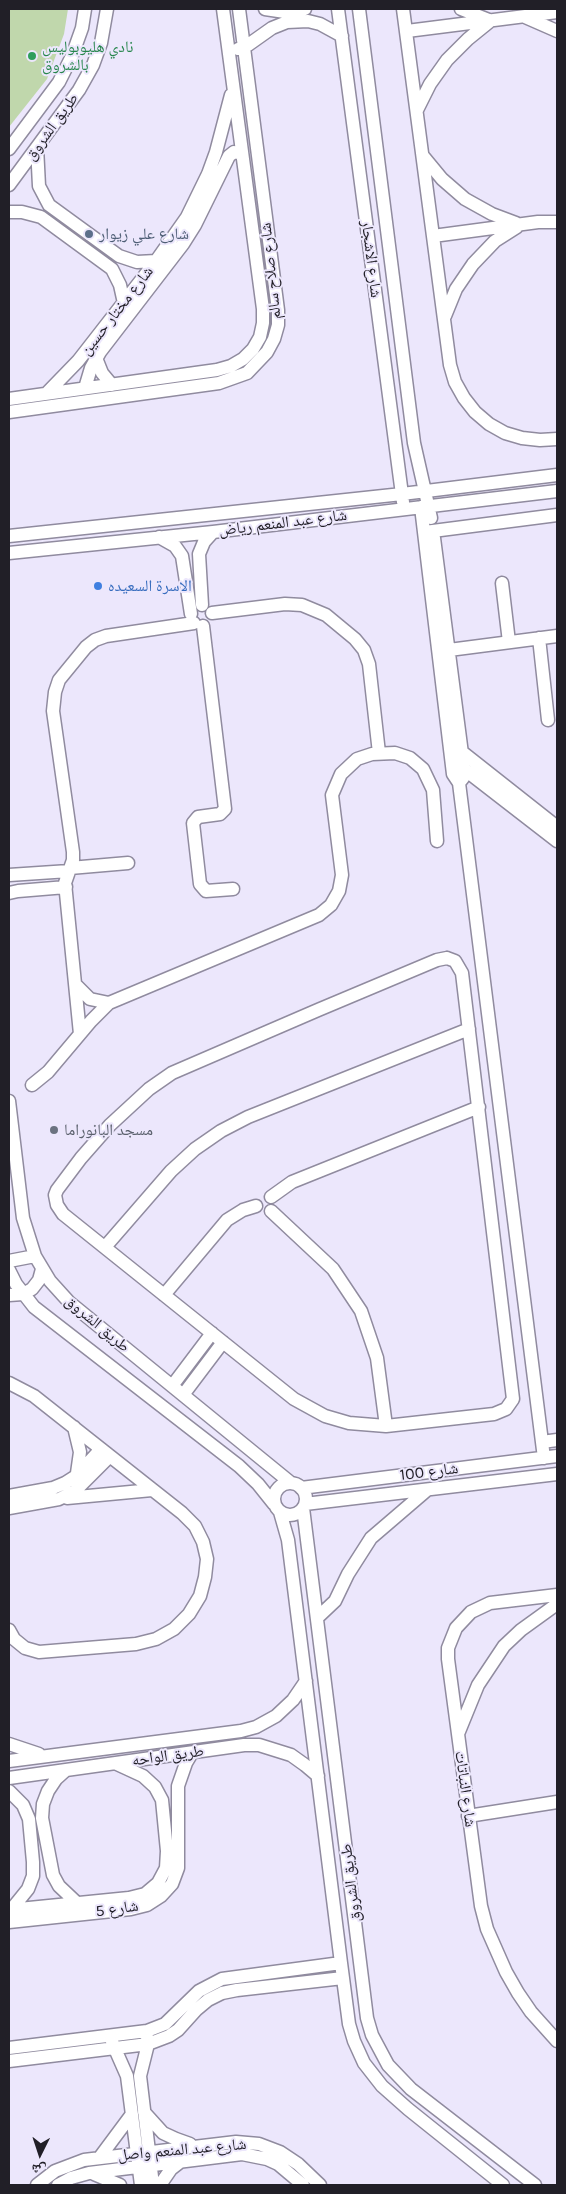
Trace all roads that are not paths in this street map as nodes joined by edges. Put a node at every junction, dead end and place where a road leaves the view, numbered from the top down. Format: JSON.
{"nodes":[{"id":1,"x":85,"y":9,"type":"edge"},
{"id":2,"x":107,"y":9,"type":"edge"},
{"id":3,"x":223,"y":9,"type":"edge"},
{"id":4,"x":238,"y":9,"type":"edge"},
{"id":5,"x":265,"y":9,"type":"edge"},
{"id":6,"x":305,"y":9,"type":"edge"},
{"id":7,"x":338,"y":9,"type":"edge"},
{"id":8,"x":358,"y":9,"type":"edge"},
{"id":9,"x":404,"y":9,"type":"edge"},
{"id":10,"x":461,"y":9,"type":"edge"},
{"id":11,"x":534,"y":9,"type":"edge"},
{"id":12,"x":557,"y":12,"type":"edge"},
{"id":13,"x":523,"y":17,"type":"junction"},
{"id":14,"x":491,"y":21,"type":"junction"},
{"id":15,"x":557,"y":31,"type":"edge"},
{"id":16,"x":406,"y":32,"type":"junction"},
{"id":17,"x":342,"y":36,"type":"junction"},
{"id":18,"x":244,"y":48,"type":"junction"},
{"id":19,"x":228,"y":49,"type":"junction"},
{"id":20,"x":233,"y":83,"type":"junction"},
{"id":21,"x":370,"y":100,"type":"junction"},
{"id":22,"x":351,"y":103,"type":"junction"},
{"id":23,"x":417,"y":110,"type":"junction"},
{"id":24,"x":35,"y":114,"type":"junction"},
{"id":25,"x":52,"y":126,"type":"junction"},
{"id":26,"x":37,"y":147,"type":"junction"},
{"id":27,"x":9,"y":149,"type":"edge"},
{"id":28,"x":242,"y":154,"type":"junction"},
{"id":29,"x":422,"y":156,"type":"junction"},
{"id":30,"x":9,"y":185,"type":"edge"},
{"id":31,"x":9,"y":212,"type":"edge"},
{"id":32,"x":557,"y":222,"type":"edge"},
{"id":33,"x":521,"y":224,"type":"junction"},
{"id":34,"x":433,"y":236,"type":"junction"},
{"id":35,"x":156,"y":261,"type":"junction"},
{"id":36,"x":124,"y":303,"type":"junction"},
{"id":37,"x":444,"y":318,"type":"junction"},
{"id":38,"x":96,"y":358,"type":"junction"},
{"id":39,"x":112,"y":384,"type":"junction"},
{"id":40,"x":86,"y":388,"type":"junction"},
{"id":41,"x":46,"y":394,"type":"junction"},
{"id":42,"x":9,"y":399,"type":"edge"},
{"id":43,"x":9,"y":412,"type":"edge"},
{"id":44,"x":557,"y":439,"type":"edge"},
{"id":45,"x":557,"y":475,"type":"edge"},
{"id":46,"x":557,"y":490,"type":"edge"},
{"id":47,"x":425,"y":491,"type":"junction"},
{"id":48,"x":402,"y":494,"type":"junction"},
{"id":49,"x":425,"y":506,"type":"junction"},
{"id":50,"x":404,"y":509,"type":"junction"},
{"id":51,"x":220,"y":514,"type":"junction"},
{"id":52,"x":557,"y":515,"type":"edge"},
{"id":53,"x":117,"y":526,"type":"junction"},
{"id":54,"x":218,"y":531,"type":"junction"},
{"id":55,"x":429,"y":531,"type":"junction"},
{"id":56,"x":9,"y":536,"type":"edge"},
{"id":57,"x":159,"y":537,"type":"junction"},
{"id":58,"x":119,"y":542,"type":"junction"},
{"id":59,"x":9,"y":554,"type":"edge"},
{"id":60,"x":502,"y":583,"type":"dead end"},
{"id":61,"x":207,"y":609,"type":"junction"},
{"id":62,"x":196,"y":621,"type":"junction"},
{"id":63,"x":557,"y":636,"type":"edge"},
{"id":64,"x":539,"y":638,"type":"junction"},
{"id":65,"x":509,"y":642,"type":"junction"},
{"id":66,"x":449,"y":650,"type":"junction"},
{"id":67,"x":548,"y":720,"type":"dead end"},
{"id":68,"x":456,"y":752,"type":"junction"},
{"id":69,"x":379,"y":753,"type":"junction"},
{"id":70,"x":458,"y":770,"type":"junction"},
{"id":71,"x":557,"y":827,"type":"edge"},
{"id":72,"x":437,"y":841,"type":"dead end"},
{"id":73,"x":557,"y":842,"type":"edge"},
{"id":74,"x":128,"y":863,"type":"dead end"},
{"id":75,"x":69,"y":869,"type":"junction"},
{"id":76,"x":9,"y":875,"type":"edge"},
{"id":77,"x":66,"y":887,"type":"junction"},
{"id":78,"x":233,"y":889,"type":"dead end"},
{"id":79,"x":9,"y":893,"type":"edge"},
{"id":80,"x":77,"y":986,"type":"junction"},
{"id":81,"x":110,"y":1003,"type":"junction"},
{"id":82,"x":469,"y":1029,"type":"junction"},
{"id":83,"x":80,"y":1034,"type":"junction"},
{"id":84,"x":32,"y":1085,"type":"dead end"},
{"id":85,"x":9,"y":1101,"type":"edge"},
{"id":86,"x":478,"y":1107,"type":"junction"},
{"id":87,"x":271,"y":1197,"type":"junction"},
{"id":88,"x":256,"y":1206,"type":"junction"},
{"id":89,"x":271,"y":1211,"type":"junction"},
{"id":90,"x":105,"y":1247,"type":"junction"},
{"id":91,"x":35,"y":1256,"type":"junction"},
{"id":92,"x":9,"y":1262,"type":"edge"},
{"id":93,"x":42,"y":1269,"type":"junction"},
{"id":94,"x":9,"y":1270,"type":"edge"},
{"id":95,"x":23,"y":1294,"type":"junction"},
{"id":96,"x":9,"y":1295,"type":"edge"},
{"id":97,"x":164,"y":1295,"type":"junction"},
{"id":98,"x":212,"y":1333,"type":"junction"},
{"id":99,"x":223,"y":1342,"type":"junction"},
{"id":100,"x":9,"y":1383,"type":"edge"},
{"id":101,"x":172,"y":1386,"type":"junction"},
{"id":102,"x":183,"y":1395,"type":"junction"},
{"id":103,"x":386,"y":1426,"type":"junction"},
{"id":104,"x":74,"y":1427,"type":"junction"},
{"id":105,"x":557,"y":1440,"type":"edge"},
{"id":106,"x":542,"y":1442,"type":"junction"},
{"id":107,"x":105,"y":1453,"type":"junction"},
{"id":108,"x":557,"y":1456,"type":"edge"},
{"id":109,"x":544,"y":1458,"type":"junction"},
{"id":110,"x":557,"y":1474,"type":"edge"},
{"id":111,"x":76,"y":1476,"type":"junction"},
{"id":112,"x":296,"y":1486,"type":"junction"},
{"id":113,"x":152,"y":1490,"type":"junction"},
{"id":114,"x":428,"y":1490,"type":"junction"},
{"id":115,"x":9,"y":1496,"type":"edge"},
{"id":116,"x":60,"y":1499,"type":"junction"},
{"id":117,"x":304,"y":1506,"type":"junction"},
{"id":118,"x":9,"y":1508,"type":"edge"},
{"id":119,"x":277,"y":1508,"type":"junction"},
{"id":120,"x":557,"y":1595,"type":"edge"},
{"id":121,"x":557,"y":1604,"type":"edge"},
{"id":122,"x":317,"y":1618,"type":"junction"},
{"id":123,"x":9,"y":1630,"type":"edge"},
{"id":124,"x":306,"y":1681,"type":"junction"},
{"id":125,"x":226,"y":1732,"type":"junction"},
{"id":126,"x":457,"y":1734,"type":"junction"},
{"id":127,"x":9,"y":1744,"type":"edge"},
{"id":128,"x":229,"y":1746,"type":"junction"},
{"id":129,"x":80,"y":1751,"type":"junction"},
{"id":130,"x":192,"y":1753,"type":"junction"},
{"id":131,"x":46,"y":1756,"type":"junction"},
{"id":132,"x":9,"y":1761,"type":"edge"},
{"id":133,"x":115,"y":1763,"type":"junction"},
{"id":134,"x":82,"y":1768,"type":"junction"},
{"id":135,"x":66,"y":1770,"type":"junction"},
{"id":136,"x":318,"y":1776,"type":"junction"},
{"id":137,"x":9,"y":1778,"type":"edge"},
{"id":138,"x":9,"y":1791,"type":"edge"},
{"id":139,"x":176,"y":1798,"type":"junction"},
{"id":140,"x":162,"y":1800,"type":"junction"},
{"id":141,"x":557,"y":1802,"type":"edge"},
{"id":142,"x":468,"y":1816,"type":"junction"},
{"id":143,"x":86,"y":1906,"type":"junction"},
{"id":144,"x":10,"y":1914,"type":"edge"},
{"id":145,"x":341,"y":1962,"type":"junction"},
{"id":146,"x":343,"y":1978,"type":"junction"},
{"id":147,"x":148,"y":2037,"type":"junction"},
{"id":148,"x":557,"y":2041,"type":"edge"},
{"id":149,"x":112,"y":2042,"type":"junction"},
{"id":150,"x":9,"y":2048,"type":"edge"},
{"id":151,"x":9,"y":2061,"type":"edge"},
{"id":152,"x":138,"y":2113,"type":"junction"},
{"id":153,"x":203,"y":2145,"type":"junction"},
{"id":154,"x":143,"y":2152,"type":"junction"},
{"id":155,"x":100,"y":2157,"type":"junction"},
{"id":156,"x":180,"y":2162,"type":"junction"},
{"id":157,"x":145,"y":2166,"type":"junction"},
{"id":158,"x":89,"y":2173,"type":"junction"},
{"id":159,"x":37,"y":2185,"type":"edge"},
{"id":160,"x":58,"y":2185,"type":"edge"},
{"id":161,"x":120,"y":2185,"type":"edge"},
{"id":162,"x":141,"y":2185,"type":"edge"},
{"id":163,"x":153,"y":2185,"type":"edge"},
{"id":164,"x":160,"y":2185,"type":"edge"},
{"id":165,"x":303,"y":2185,"type":"edge"},
{"id":166,"x":320,"y":2185,"type":"edge"},
{"id":167,"x":504,"y":2185,"type":"edge"},
{"id":168,"x":535,"y":2185,"type":"edge"}],
"edges":[{"from":1,"to":24,"type":"street","name":"طريق الشروق"},
{"from":2,"to":25,"type":"street","name":"طريق الشروق"},
{"from":3,"to":19,"type":"street","name":"شارع صلاح سالم"},
{"from":4,"to":18,"type":"street","name":"شارع صلاح سالم"},
{"from":5,"to":6,"type":"street"},
{"from":7,"to":17,"type":"street","name":"شارع الاشجار"},
{"from":8,"to":21,"type":"street","name":"شارع الاشجار"},
{"from":9,"to":16,"type":"street"},
{"from":10,"to":14,"type":"street"},
{"from":11,"to":13,"type":"street"},
{"from":12,"to":13,"type":"street"},
{"from":13,"to":14,"type":"street"},
{"from":13,"to":15,"type":"street"},
{"from":14,"to":16,"type":"street"},
{"from":14,"to":23,"type":"street"},
{"from":16,"to":23,"type":"street"},
{"from":17,"to":18,"type":"street"},
{"from":17,"to":22,"type":"street","name":"شارع الاشجار"},
{"from":18,"to":19,"type":"street"},
{"from":18,"to":43,"type":"street","name":"شارع صلاح سالم"},
{"from":19,"to":20,"type":"street","name":"شارع صلاح سالم"},
{"from":20,"to":28,"type":"street","name":"شارع صلاح سالم"},
{"from":20,"to":35,"type":"street","name":"شارع مختار حسين"},
{"from":21,"to":22,"type":"street"},
{"from":21,"to":47,"type":"street","name":"شارع الاشجار"},
{"from":22,"to":48,"type":"street","name":"شارع الاشجار"},
{"from":23,"to":29,"type":"street"},
{"from":24,"to":25,"type":"street"},
{"from":24,"to":27,"type":"street","name":"طريق الشروق"},
{"from":25,"to":26,"type":"street","name":"طريق الشروق"},
{"from":26,"to":30,"type":"street","name":"طريق الشروق"},
{"from":26,"to":35,"type":"street"},
{"from":28,"to":38,"type":"street","name":"شارع مختار حسين"},
{"from":28,"to":39,"type":"street","name":"شارع صلاح سالم"},
{"from":29,"to":33,"type":"street"},
{"from":29,"to":34,"type":"street"},
{"from":31,"to":36,"type":"street"},
{"from":32,"to":33,"type":"street"},
{"from":33,"to":34,"type":"street"},
{"from":33,"to":37,"type":"street"},
{"from":34,"to":37,"type":"street"},
{"from":35,"to":36,"type":"street","name":"شارع مختار حسين"},
{"from":36,"to":41,"type":"street","name":"شارع مختار حسين"},
{"from":37,"to":44,"type":"street"},
{"from":38,"to":39,"type":"street"},
{"from":38,"to":40,"type":"street","name":"شارع مختار حسين"},
{"from":39,"to":40,"type":"street","name":"شارع صلاح سالم"},
{"from":40,"to":41,"type":"street","name":"شارع صلاح سالم"},
{"from":41,"to":42,"type":"street","name":"شارع صلاح سالم"},
{"from":45,"to":47,"type":"street","name":"شارع عبد المنعم رياض"},
{"from":46,"to":49,"type":"street","name":"شارع عبد المنعم رياض"},
{"from":47,"to":48,"type":"street","name":"شارع عبد المنعم رياض"},
{"from":47,"to":49,"type":"street","name":"شارع الاشجار"},
{"from":48,"to":50,"type":"street","name":"شارع الاشجار"},
{"from":48,"to":51,"type":"street","name":"شارع عبد المنعم رياض"},
{"from":49,"to":50,"type":"street","name":"شارع عبد المنعم رياض"},
{"from":49,"to":55,"type":"street","name":"شارع الاشجار"},
{"from":50,"to":54,"type":"street","name":"شارع عبد المنعم رياض"},
{"from":51,"to":53,"type":"street","name":"شارع عبد المنعم رياض"},
{"from":51,"to":54,"type":"street"},
{"from":52,"to":55,"type":"street"},
{"from":53,"to":56,"type":"street","name":"شارع عبد المنعم رياض"},
{"from":53,"to":58,"type":"street"},
{"from":54,"to":57,"type":"street","name":"شارع عبد المنعم رياض"},
{"from":54,"to":61,"type":"street"},
{"from":55,"to":66,"type":"street"},
{"from":55,"to":68,"type":"street"},
{"from":57,"to":58,"type":"street","name":"شارع عبد المنعم رياض"},
{"from":57,"to":62,"type":"street"},
{"from":58,"to":59,"type":"street","name":"شارع عبد المنعم رياض"},
{"from":60,"to":65,"type":"street"},
{"from":61,"to":62,"type":"street"},
{"from":61,"to":62,"type":"street"},
{"from":61,"to":69,"type":"street"},
{"from":62,"to":75,"type":"street"},
{"from":62,"to":78,"type":"street"},
{"from":63,"to":64,"type":"street"},
{"from":64,"to":65,"type":"street"},
{"from":64,"to":67,"type":"street"},
{"from":65,"to":66,"type":"street"},
{"from":66,"to":68,"type":"street"},
{"from":68,"to":70,"type":"street"},
{"from":68,"to":71,"type":"street"},
{"from":69,"to":72,"type":"street"},
{"from":69,"to":81,"type":"street"},
{"from":70,"to":73,"type":"street"},
{"from":70,"to":106,"type":"street"},
{"from":74,"to":75,"type":"street"},
{"from":75,"to":76,"type":"street"},
{"from":75,"to":77,"type":"street"},
{"from":77,"to":79,"type":"street"},
{"from":77,"to":80,"type":"street"},
{"from":80,"to":81,"type":"street"},
{"from":80,"to":83,"type":"street"},
{"from":81,"to":83,"type":"street"},
{"from":82,"to":86,"type":"street"},
{"from":82,"to":90,"type":"street"},
{"from":82,"to":90,"type":"street"},
{"from":83,"to":84,"type":"street"},
{"from":85,"to":91,"type":"street","name":"طريق الشروق"},
{"from":86,"to":87,"type":"street"},
{"from":86,"to":103,"type":"street"},
{"from":87,"to":88,"type":"street"},
{"from":87,"to":89,"type":"street"},
{"from":88,"to":89,"type":"street"},
{"from":88,"to":97,"type":"street"},
{"from":89,"to":103,"type":"street"},
{"from":90,"to":97,"type":"street"},
{"from":91,"to":92,"type":"street"},
{"from":91,"to":93,"type":"street","name":"طريق الشروق"},
{"from":93,"to":95,"type":"street"},
{"from":93,"to":101,"type":"street","name":"طريق الشروق"},
{"from":94,"to":95,"type":"street","name":"طريق الشروق"},
{"from":95,"to":96,"type":"street"},
{"from":95,"to":119,"type":"street","name":"طريق الشروق"},
{"from":97,"to":98,"type":"street"},
{"from":98,"to":99,"type":"street"},
{"from":98,"to":101,"type":"street"},
{"from":99,"to":102,"type":"street"},
{"from":99,"to":103,"type":"street"},
{"from":100,"to":104,"type":"street"},
{"from":101,"to":102,"type":"street","name":"طريق الشروق"},
{"from":102,"to":112,"type":"street","name":"طريق الشروق"},
{"from":104,"to":107,"type":"street"},
{"from":104,"to":111,"type":"street"},
{"from":105,"to":106,"type":"street"},
{"from":106,"to":109,"type":"street"},
{"from":107,"to":111,"type":"street"},
{"from":107,"to":113,"type":"street"},
{"from":107,"to":116,"type":"street"},
{"from":108,"to":109,"type":"street","name":"شارع 100"},
{"from":109,"to":112,"type":"street","name":"شارع 100"},
{"from":110,"to":114,"type":"street","name":"شارع 100"},
{"from":111,"to":115,"type":"street"},
{"from":112,"to":117,"type":"street"},
{"from":112,"to":119,"type":"street"},
{"from":113,"to":116,"type":"street"},
{"from":113,"to":123,"type":"street"},
{"from":114,"to":117,"type":"street","name":"شارع 100"},
{"from":114,"to":122,"type":"street"},
{"from":116,"to":118,"type":"street"},
{"from":117,"to":119,"type":"street"},
{"from":117,"to":122,"type":"street","name":"طريق الشروق"},
{"from":119,"to":124,"type":"street","name":"طريق الشروق"},
{"from":120,"to":126,"type":"street","name":"شارع النباتات"},
{"from":121,"to":126,"type":"street"},
{"from":122,"to":168,"type":"street","name":"طريق الشروق"},
{"from":124,"to":125,"type":"street","name":"طريق الواحه"},
{"from":124,"to":136,"type":"street","name":"طريق الشروق"},
{"from":125,"to":128,"type":"street"},
{"from":125,"to":129,"type":"street","name":"طريق الواحه"},
{"from":126,"to":142,"type":"street","name":"شارع النباتات"},
{"from":127,"to":131,"type":"street"},
{"from":128,"to":130,"type":"street","name":"طريق الواحه"},
{"from":128,"to":136,"type":"street","name":"طريق الواحه"},
{"from":129,"to":131,"type":"street","name":"طريق الواحه"},
{"from":129,"to":134,"type":"street"},
{"from":130,"to":133,"type":"street","name":"طريق الواحه"},
{"from":130,"to":139,"type":"street","name":"شارع 5"},
{"from":131,"to":132,"type":"street","name":"طريق الواحه"},
{"from":133,"to":134,"type":"street","name":"طريق الواحه"},
{"from":133,"to":140,"type":"street"},
{"from":134,"to":135,"type":"street","name":"طريق الواحه"},
{"from":135,"to":137,"type":"street","name":"طريق الواحه"},
{"from":135,"to":143,"type":"street"},
{"from":136,"to":145,"type":"street","name":"طريق الشروق"},
{"from":138,"to":144,"type":"street"},
{"from":139,"to":140,"type":"street"},
{"from":139,"to":143,"type":"street","name":"شارع 5"},
{"from":140,"to":143,"type":"street","name":"شارع 5"},
{"from":141,"to":142,"type":"street"},
{"from":142,"to":148,"type":"street","name":"شارع النباتات"},
{"from":143,"to":144,"type":"street","name":"شارع 5"},
{"from":145,"to":146,"type":"street","name":"طريق الشروق"},
{"from":145,"to":147,"type":"street"},
{"from":146,"to":147,"type":"street"},
{"from":146,"to":167,"type":"street","name":"طريق الشروق"},
{"from":147,"to":149,"type":"street"},
{"from":147,"to":152,"type":"street"},
{"from":149,"to":150,"type":"street"},
{"from":149,"to":151,"type":"street"},
{"from":149,"to":152,"type":"street"},
{"from":152,"to":153,"type":"street"},
{"from":152,"to":154,"type":"street"},
{"from":152,"to":155,"type":"street"},
{"from":153,"to":154,"type":"street","name":"شارع عبد المنعم واصل"},
{"from":153,"to":166,"type":"street","name":"شارع عبد المنعم واصل"},
{"from":154,"to":155,"type":"street","name":"شارع عبد المنعم واصل"},
{"from":154,"to":157,"type":"street"},
{"from":155,"to":159,"type":"street","name":"شارع عبد المنعم واصل"},
{"from":156,"to":157,"type":"street","name":"شارع عبد المنعم واصل"},
{"from":156,"to":164,"type":"street"},
{"from":156,"to":165,"type":"street","name":"شارع عبد المنعم واصل"},
{"from":157,"to":158,"type":"street","name":"شارع عبد المنعم واصل"},
{"from":157,"to":162,"type":"street"},
{"from":157,"to":163,"type":"street"},
{"from":158,"to":160,"type":"street","name":"شارع عبد المنعم واصل"},
{"from":158,"to":161,"type":"street"}]}
